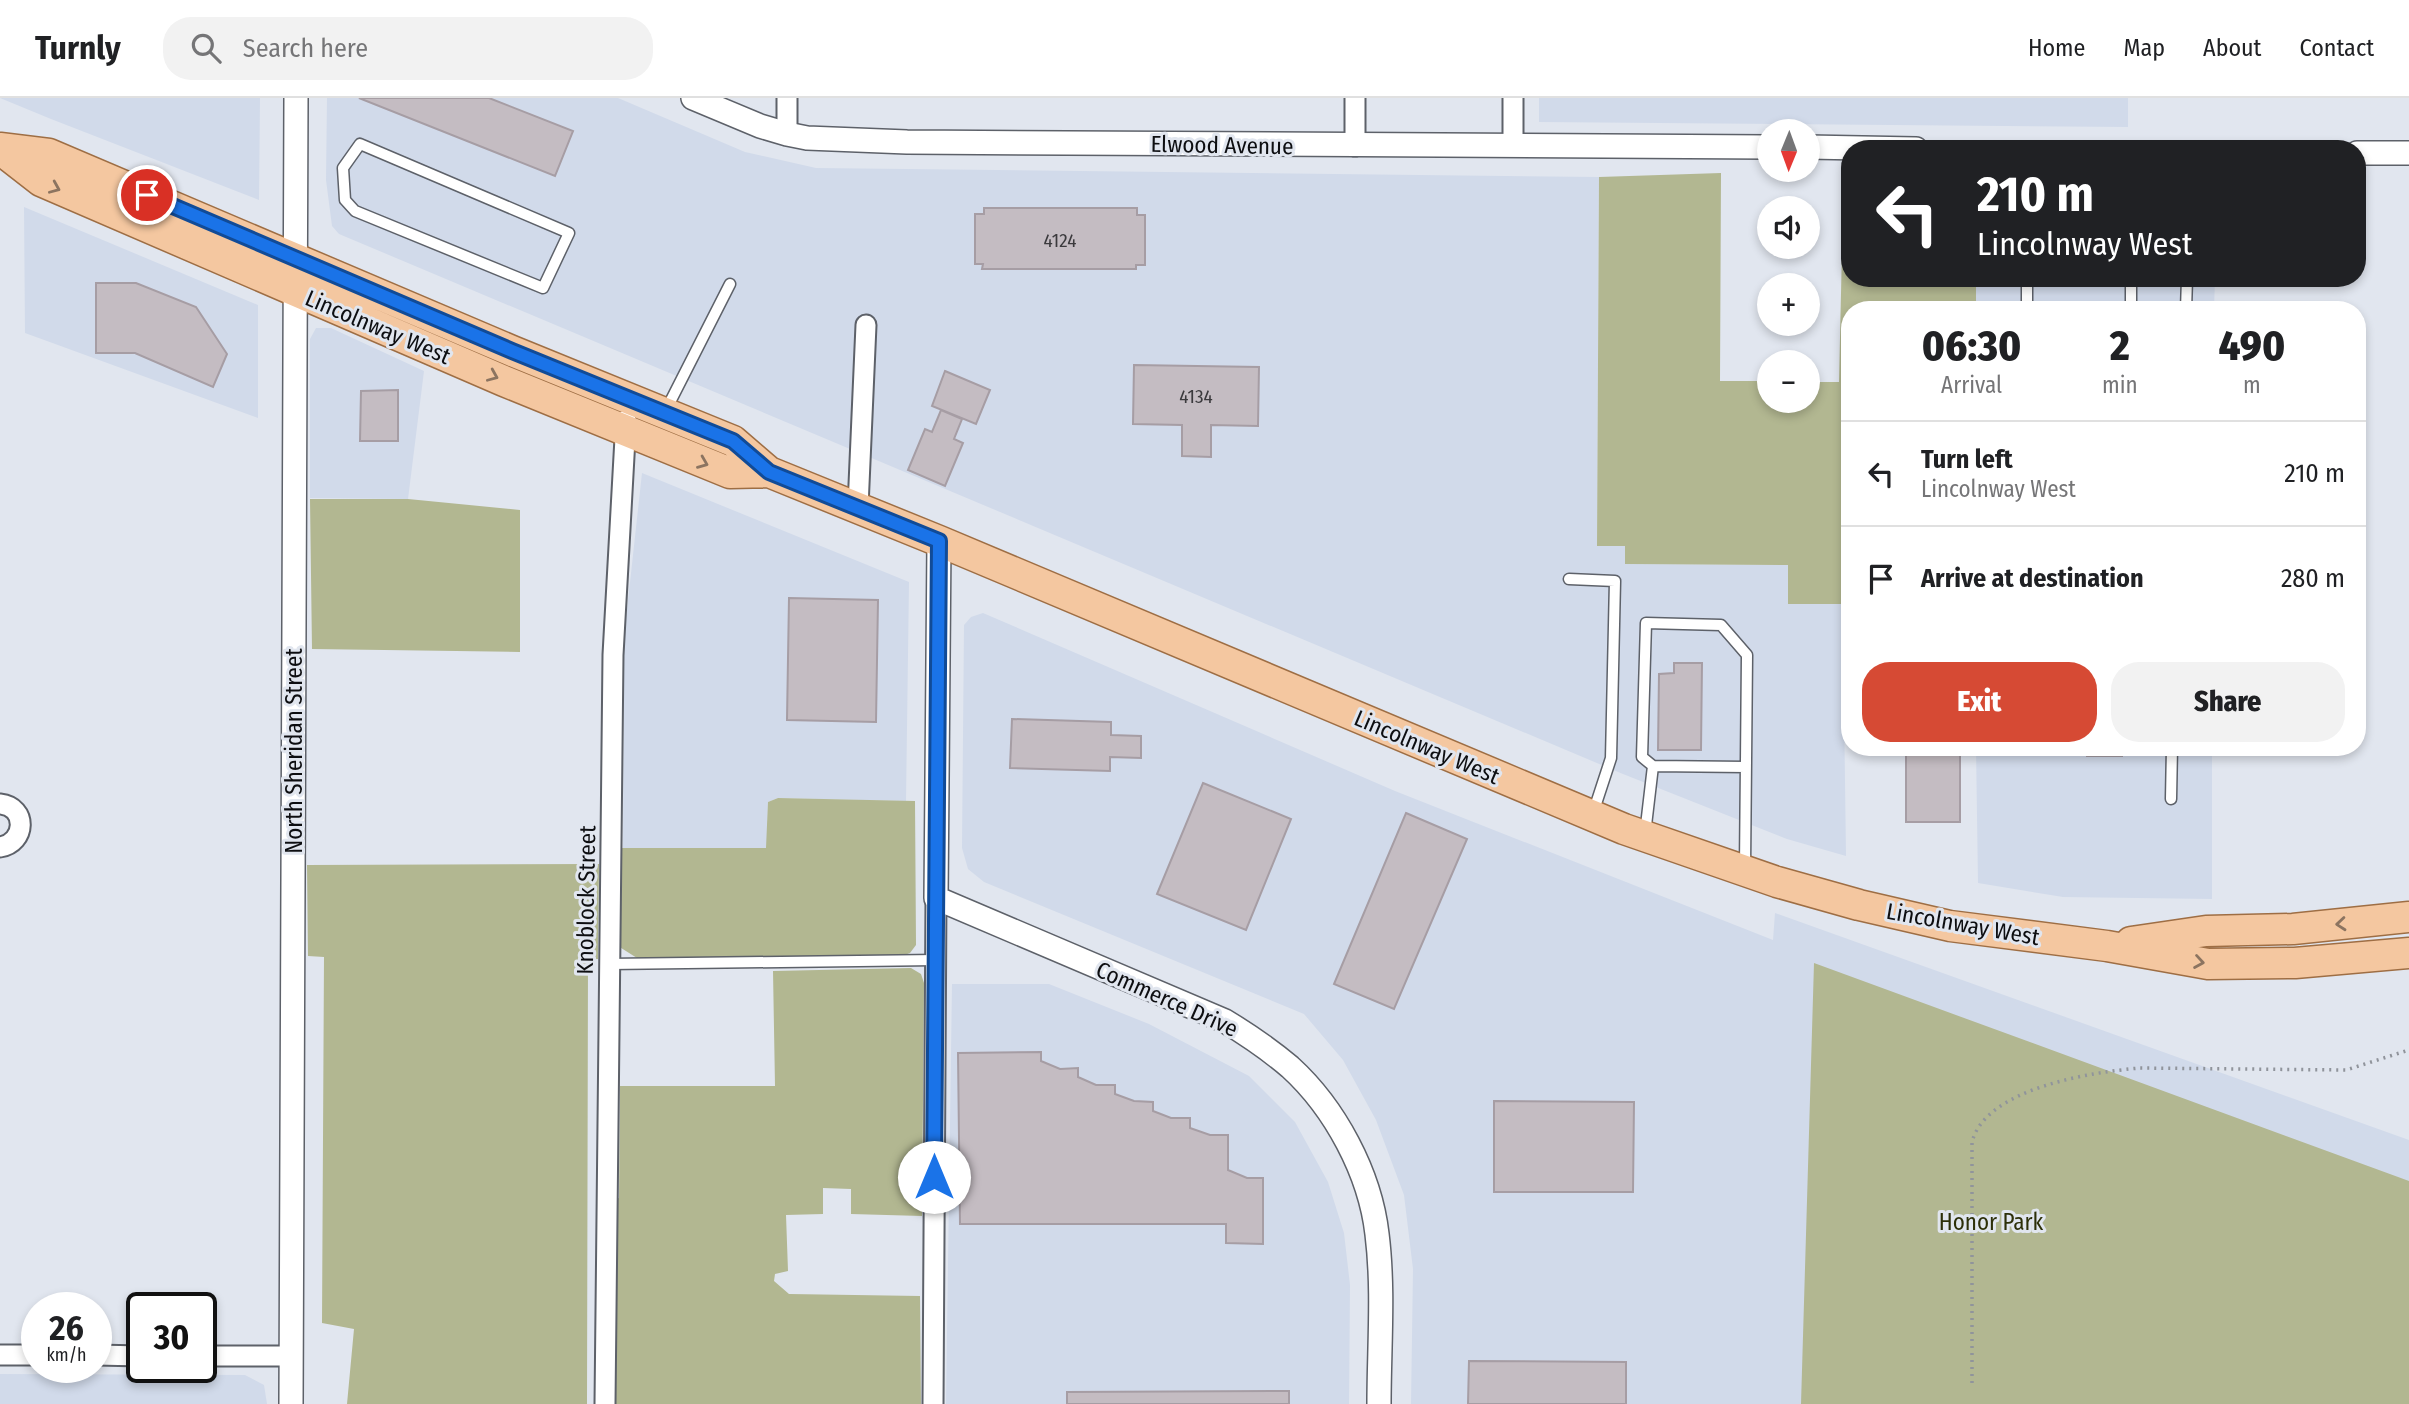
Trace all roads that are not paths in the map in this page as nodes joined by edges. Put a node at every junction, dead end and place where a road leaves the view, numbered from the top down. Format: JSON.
{"nodes":[{"id":1,"x":296,"y":98,"type":"edge"},
{"id":2,"x":693,"y":98,"type":"edge"},
{"id":3,"x":787,"y":98,"type":"edge"},
{"id":4,"x":1355,"y":98,"type":"edge"},
{"id":5,"x":1513,"y":98,"type":"edge"},
{"id":6,"x":787,"y":134,"type":"junction"},
{"id":7,"x":1513,"y":145,"type":"junction"},
{"id":8,"x":1355,"y":146,"type":"junction"},
{"id":9,"x":1757,"y":147,"type":"edge"},
{"id":10,"x":1820,"y":147,"type":"edge"},
{"id":11,"x":0,"y":148,"type":"edge"},
{"id":12,"x":1841,"y":148,"type":"edge"},
{"id":13,"x":2366,"y":153,"type":"edge"},
{"id":14,"x":2409,"y":153,"type":"edge"},
{"id":15,"x":343,"y":168,"type":"joint"},
{"id":16,"x":294,"y":258,"type":"junction"},
{"id":17,"x":730,"y":284,"type":"dead end"},
{"id":18,"x":295,"y":291,"type":"junction"},
{"id":19,"x":866,"y":325,"type":"dead end"},
{"id":20,"x":626,"y":398,"type":"junction"},
{"id":21,"x":664,"y":413,"type":"junction"},
{"id":22,"x":626,"y":431,"type":"junction"},
{"id":23,"x":769,"y":472,"type":"junction"},
{"id":24,"x":858,"y":507,"type":"junction"},
{"id":25,"x":939,"y":541,"type":"junction"},
{"id":26,"x":1570,"y":579,"type":"dead end"},
{"id":27,"x":2172,"y":756,"type":"edge"},
{"id":28,"x":1653,"y":766,"type":"junction"},
{"id":29,"x":1746,"y":767,"type":"junction"},
{"id":30,"x":2171,"y":799,"type":"dead end"},
{"id":31,"x":0,"y":804,"type":"edge"},
{"id":32,"x":1592,"y":816,"type":"junction"},
{"id":33,"x":1645,"y":837,"type":"junction"},
{"id":34,"x":0,"y":847,"type":"edge"},
{"id":35,"x":1745,"y":871,"type":"junction"},
{"id":36,"x":936,"y":898,"type":"junction"},
{"id":37,"x":2409,"y":917,"type":"edge"},
{"id":38,"x":2108,"y":946,"type":"junction"},
{"id":39,"x":2409,"y":953,"type":"edge"},
{"id":40,"x":936,"y":960,"type":"junction"},
{"id":41,"x":609,"y":964,"type":"junction"},
{"id":42,"x":0,"y":1354,"type":"edge"},
{"id":43,"x":21,"y":1355,"type":"edge"},
{"id":44,"x":217,"y":1356,"type":"edge"},
{"id":45,"x":290,"y":1356,"type":"junction"},
{"id":46,"x":290,"y":1404,"type":"edge"},
{"id":47,"x":605,"y":1404,"type":"edge"},
{"id":48,"x":933,"y":1404,"type":"edge"},
{"id":49,"x":1379,"y":1404,"type":"edge"}],
"edges":[{"from":1,"to":16,"type":"street","name":"North Sheridan Street"},
{"from":2,"to":6,"type":"street","name":"Elwood Avenue"},
{"from":3,"to":6,"type":"street"},
{"from":4,"to":8,"type":"street"},
{"from":5,"to":7,"type":"street"},
{"from":6,"to":8,"type":"street","name":"Elwood Avenue"},
{"from":7,"to":8,"type":"street","name":"Elwood Avenue"},
{"from":7,"to":9,"type":"street","name":"Elwood Avenue"},
{"from":10,"to":12,"type":"street"},
{"from":11,"to":16,"type":"main road","name":"Lincolnway West"},
{"from":11,"to":18,"type":"main road","name":"Lincolnway West","one_way":true},
{"from":13,"to":14,"type":"street"},
{"from":15,"to":15,"type":"lane"},
{"from":16,"to":18,"type":"street","name":"North Sheridan Street"},
{"from":16,"to":20,"type":"main road","name":"Lincolnway West"},
{"from":17,"to":21,"type":"lane"},
{"from":18,"to":22,"type":"main road","name":"Lincolnway West","one_way":true},
{"from":18,"to":45,"type":"street","name":"North Sheridan Street"},
{"from":19,"to":24,"type":"street"},
{"from":20,"to":21,"type":"main road","name":"Lincolnway West"},
{"from":20,"to":22,"type":"street","name":"Knoblock Street"},
{"from":21,"to":23,"type":"main road","name":"Lincolnway West"},
{"from":22,"to":23,"type":"main road","name":"Lincolnway West","one_way":true},
{"from":22,"to":41,"type":"street","name":"Knoblock Street"},
{"from":23,"to":24,"type":"main road","name":"Lincolnway West"},
{"from":24,"to":25,"type":"main road","name":"Lincolnway West"},
{"from":25,"to":32,"type":"main road","name":"Lincolnway West"},
{"from":25,"to":36,"type":"street"},
{"from":26,"to":32,"type":"lane"},
{"from":27,"to":30,"type":"lane"},
{"from":28,"to":29,"type":"lane"},
{"from":28,"to":29,"type":"lane"},
{"from":28,"to":33,"type":"lane"},
{"from":29,"to":35,"type":"lane"},
{"from":31,"to":34,"type":"street"},
{"from":32,"to":33,"type":"main road","name":"Lincolnway West"},
{"from":33,"to":35,"type":"main road","name":"Lincolnway West"},
{"from":35,"to":38,"type":"main road","name":"Lincolnway West"},
{"from":36,"to":40,"type":"street"},
{"from":36,"to":49,"type":"street","name":"Commerce Drive"},
{"from":37,"to":38,"type":"main road","name":"Lincolnway West","one_way":true},
{"from":38,"to":39,"type":"main road","name":"Lincolnway West","one_way":true},
{"from":40,"to":41,"type":"lane"},
{"from":40,"to":48,"type":"street"},
{"from":41,"to":47,"type":"street","name":"Knoblock Street"},
{"from":42,"to":43,"type":"street"},
{"from":44,"to":45,"type":"street"},
{"from":45,"to":46,"type":"street","name":"North Sheridan Street"}]}
